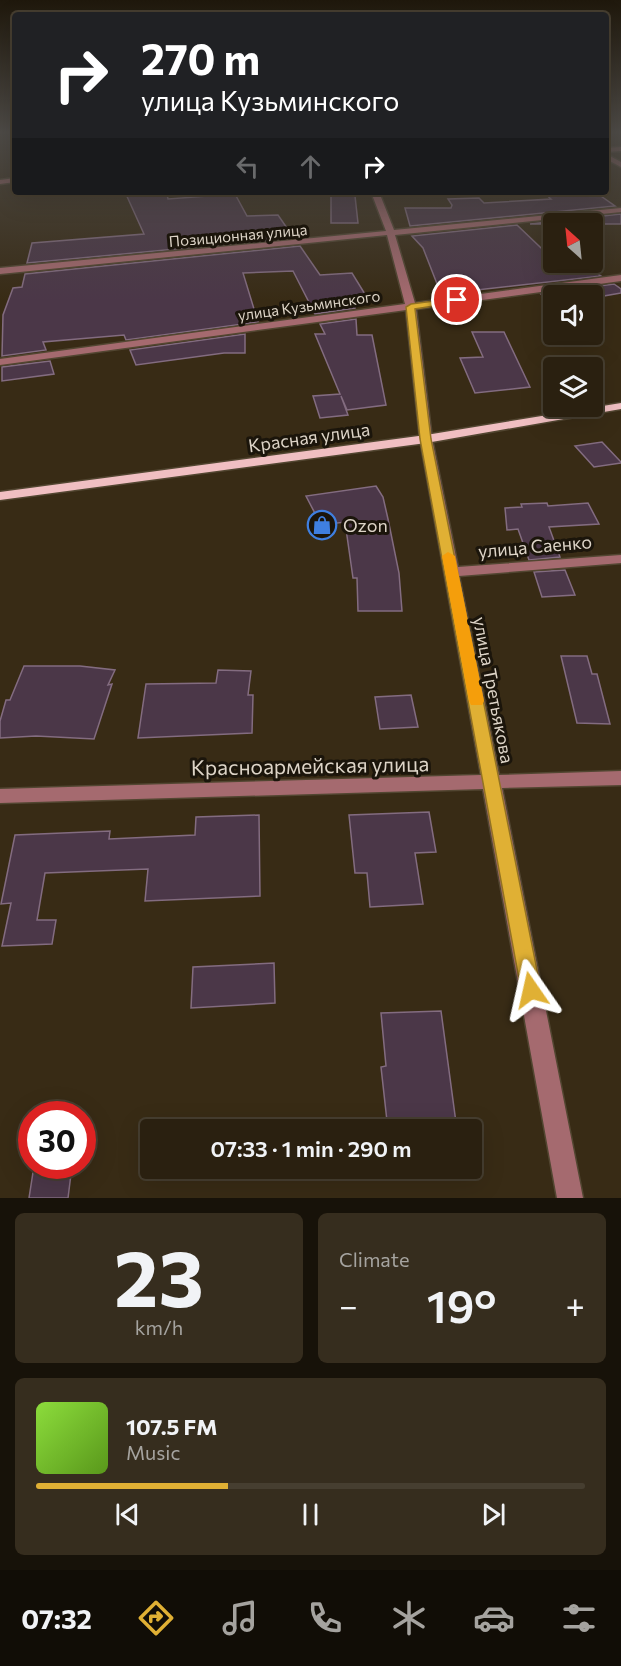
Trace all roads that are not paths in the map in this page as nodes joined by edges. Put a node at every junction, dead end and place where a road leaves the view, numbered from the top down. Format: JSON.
{"nodes":[{"id":1,"x":376,"y":195,"type":"edge"},
{"id":2,"x":621,"y":210,"type":"edge"},
{"id":3,"x":391,"y":234,"type":"junction"},
{"id":4,"x":0,"y":271,"type":"edge"},
{"id":5,"x":621,"y":278,"type":"edge"},
{"id":6,"x":411,"y":307,"type":"junction"},
{"id":7,"x":0,"y":362,"type":"edge"},
{"id":8,"x":621,"y":406,"type":"edge"},
{"id":9,"x":426,"y":439,"type":"junction"},
{"id":10,"x":0,"y":496,"type":"edge"},
{"id":11,"x":621,"y":559,"type":"edge"},
{"id":12,"x":451,"y":572,"type":"junction"},
{"id":13,"x":621,"y":778,"type":"edge"},
{"id":14,"x":492,"y":783,"type":"junction"},
{"id":15,"x":0,"y":796,"type":"edge"},
{"id":16,"x":570,"y":1198,"type":"edge"}],
"edges":[{"from":1,"to":3,"type":"street","name":"улица Третьякова"},
{"from":2,"to":3,"type":"street","name":"Позиционная улица"},
{"from":3,"to":4,"type":"street","name":"Позиционная улица"},
{"from":3,"to":6,"type":"street","name":"улица Третьякова"},
{"from":5,"to":6,"type":"street","name":"улица Кузьминского"},
{"from":6,"to":7,"type":"street","name":"улица Кузьминского"},
{"from":6,"to":9,"type":"street","name":"улица Третьякова"},
{"from":8,"to":9,"type":"main road","name":"Красная улица"},
{"from":9,"to":10,"type":"main road","name":"Красная улица"},
{"from":9,"to":12,"type":"street","name":"улица Третьякова"},
{"from":11,"to":12,"type":"street","name":"улица Саенко"},
{"from":12,"to":14,"type":"street","name":"улица Третьякова"},
{"from":13,"to":14,"type":"street","name":"Красноармейская улица"},
{"from":14,"to":15,"type":"street","name":"Красноармейская улица"},
{"from":14,"to":16,"type":"street","name":"улица Третьякова"}]}
